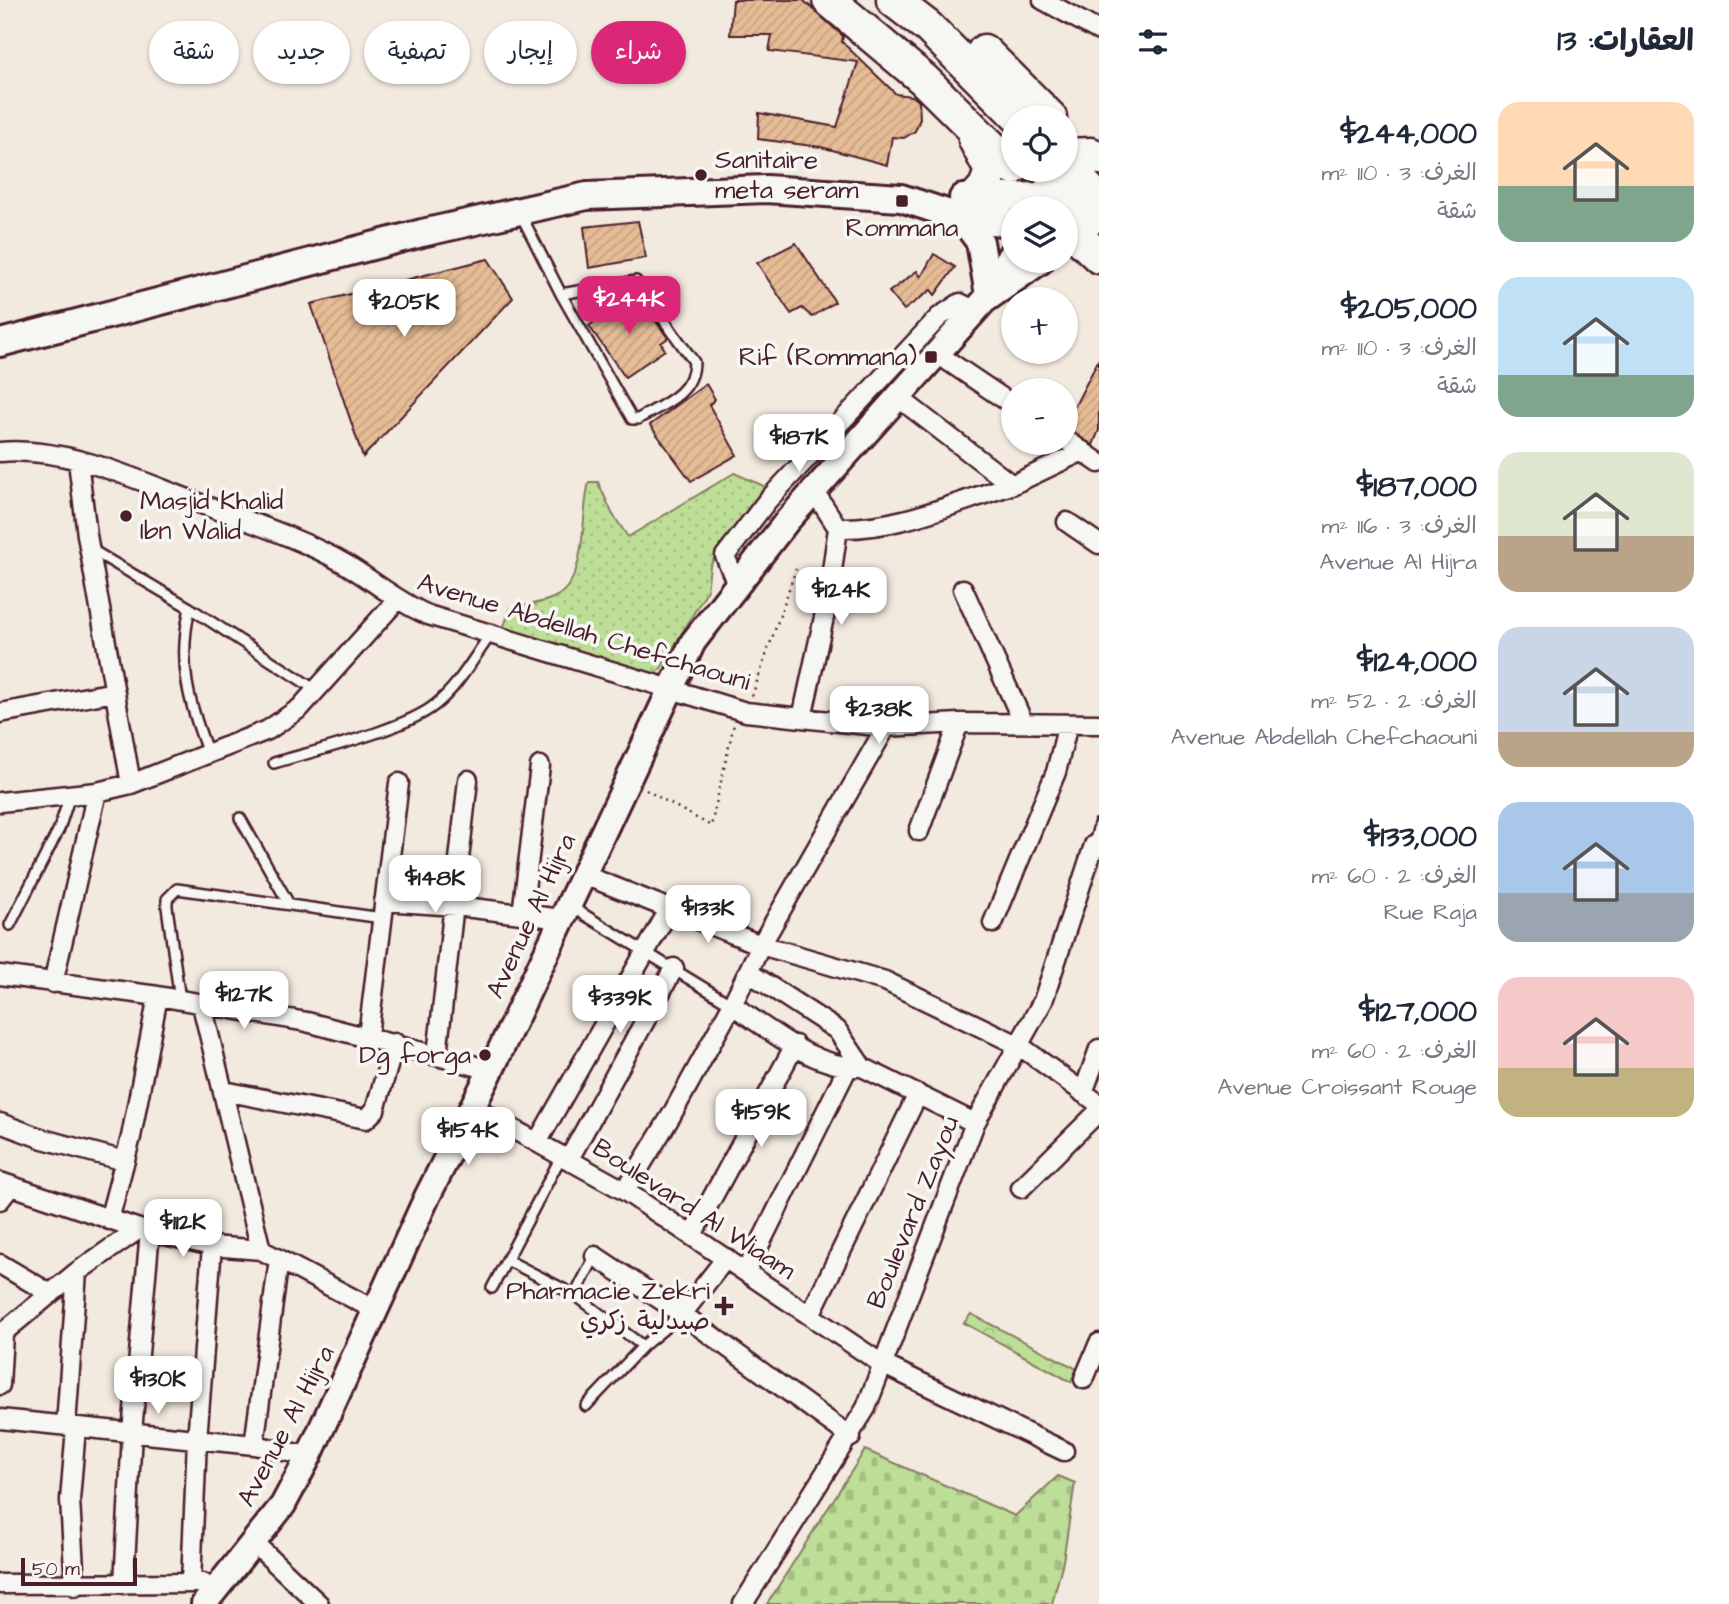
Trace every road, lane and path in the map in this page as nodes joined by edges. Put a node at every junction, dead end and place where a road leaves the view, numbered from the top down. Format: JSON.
{"nodes":[{"id":1,"x":829,"y":0,"type":"edge"},
{"id":2,"x":859,"y":0,"type":"edge"},
{"id":3,"x":893,"y":0,"type":"edge"},
{"id":4,"x":925,"y":0,"type":"edge"},
{"id":5,"x":1043,"y":0,"type":"edge"},
{"id":6,"x":1099,"y":31,"type":"edge"},
{"id":7,"x":1006,"y":105,"type":"edge"},
{"id":8,"x":1038,"y":105,"type":"edge"},
{"id":9,"x":959,"y":115,"type":"junction"},
{"id":10,"x":1001,"y":132,"type":"edge"},
{"id":11,"x":1001,"y":142,"type":"edge"},
{"id":12,"x":1034,"y":182,"type":"edge"},
{"id":13,"x":1056,"y":182,"type":"tunnel mouth"},
{"id":14,"x":968,"y":209,"type":"junction"},
{"id":15,"x":519,"y":211,"type":"junction"},
{"id":16,"x":1001,"y":219,"type":"edge"},
{"id":17,"x":1088,"y":230,"type":"edge"},
{"id":18,"x":1001,"y":271,"type":"edge"},
{"id":19,"x":1026,"y":273,"type":"edge"},
{"id":20,"x":561,"y":294,"type":"junction"},
{"id":21,"x":983,"y":301,"type":"junction"},
{"id":22,"x":0,"y":343,"type":"edge"},
{"id":23,"x":939,"y":355,"type":"junction"},
{"id":24,"x":1001,"y":397,"type":"edge"},
{"id":25,"x":899,"y":398,"type":"junction"},
{"id":26,"x":836,"y":426,"type":"junction"},
{"id":27,"x":856,"y":445,"type":"junction"},
{"id":28,"x":1078,"y":448,"type":"edge"},
{"id":29,"x":1083,"y":451,"type":"junction"},
{"id":30,"x":0,"y":452,"type":"edge"},
{"id":31,"x":78,"y":461,"type":"junction"},
{"id":32,"x":1099,"y":463,"type":"edge"},
{"id":33,"x":1012,"y":485,"type":"junction"},
{"id":34,"x":814,"y":491,"type":"junction"},
{"id":35,"x":767,"y":501,"type":"junction"},
{"id":36,"x":787,"y":520,"type":"junction"},
{"id":37,"x":1067,"y":522,"type":"dead end"},
{"id":38,"x":838,"y":528,"type":"junction"},
{"id":39,"x":1099,"y":541,"type":"edge"},
{"id":40,"x":89,"y":549,"type":"junction"},
{"id":41,"x":796,"y":569,"type":"dead end"},
{"id":42,"x":736,"y":582,"type":"junction"},
{"id":43,"x":963,"y":589,"type":"dead end"},
{"id":44,"x":396,"y":601,"type":"junction"},
{"id":45,"x":190,"y":608,"type":"junction"},
{"id":46,"x":491,"y":634,"type":"junction"},
{"id":47,"x":670,"y":688,"type":"junction"},
{"id":48,"x":316,"y":690,"type":"junction"},
{"id":49,"x":115,"y":691,"type":"junction"},
{"id":50,"x":742,"y":711,"type":"junction"},
{"id":51,"x":0,"y":713,"type":"edge"},
{"id":52,"x":802,"y":718,"type":"junction"},
{"id":53,"x":1023,"y":722,"type":"junction"},
{"id":54,"x":959,"y":723,"type":"junction"},
{"id":55,"x":1068,"y":724,"type":"junction"},
{"id":56,"x":1099,"y":724,"type":"edge"},
{"id":57,"x":886,"y":727,"type":"junction"},
{"id":58,"x":209,"y":756,"type":"junction"},
{"id":59,"x":274,"y":763,"type":"dead end"},
{"id":60,"x":540,"y":766,"type":"dead end"},
{"id":61,"x":468,"y":779,"type":"dead end"},
{"id":62,"x":627,"y":781,"type":"junction"},
{"id":63,"x":398,"y":783,"type":"dead end"},
{"id":64,"x":131,"y":784,"type":"junction"},
{"id":65,"x":97,"y":792,"type":"junction"},
{"id":66,"x":70,"y":795,"type":"junction"},
{"id":67,"x":0,"y":802,"type":"edge"},
{"id":68,"x":240,"y":818,"type":"dead end"},
{"id":69,"x":1099,"y":824,"type":"edge"},
{"id":70,"x":919,"y":831,"type":"dead end"},
{"id":71,"x":1097,"y":846,"type":"edge"},
{"id":72,"x":584,"y":875,"type":"junction"},
{"id":73,"x":289,"y":904,"type":"junction"},
{"id":74,"x":456,"y":906,"type":"junction"},
{"id":75,"x":383,"y":910,"type":"junction"},
{"id":76,"x":669,"y":910,"type":"junction"},
{"id":77,"x":565,"y":912,"type":"junction"},
{"id":78,"x":522,"y":914,"type":"junction"},
{"id":79,"x":993,"y":923,"type":"dead end"},
{"id":80,"x":10,"y":925,"type":"dead end"},
{"id":81,"x":761,"y":945,"type":"junction"},
{"id":82,"x":646,"y":951,"type":"junction"},
{"id":83,"x":674,"y":968,"type":"junction"},
{"id":84,"x":748,"y":972,"type":"junction"},
{"id":85,"x":0,"y":975,"type":"edge"},
{"id":86,"x":53,"y":984,"type":"junction"},
{"id":87,"x":158,"y":996,"type":"junction"},
{"id":88,"x":180,"y":1000,"type":"junction"},
{"id":89,"x":202,"y":1005,"type":"junction"},
{"id":90,"x":732,"y":1005,"type":"junction"},
{"id":91,"x":368,"y":1036,"type":"junction"},
{"id":92,"x":395,"y":1043,"type":"junction"},
{"id":93,"x":795,"y":1045,"type":"junction"},
{"id":94,"x":1020,"y":1045,"type":"junction"},
{"id":95,"x":1099,"y":1049,"type":"edge"},
{"id":96,"x":437,"y":1055,"type":"junction"},
{"id":97,"x":854,"y":1064,"type":"junction"},
{"id":98,"x":491,"y":1070,"type":"junction"},
{"id":99,"x":224,"y":1091,"type":"junction"},
{"id":100,"x":1083,"y":1093,"type":"junction"},
{"id":101,"x":918,"y":1094,"type":"junction"},
{"id":102,"x":1099,"y":1104,"type":"edge"},
{"id":103,"x":473,"y":1107,"type":"junction"},
{"id":104,"x":1099,"y":1111,"type":"edge"},
{"id":105,"x":0,"y":1123,"type":"edge"},
{"id":106,"x":975,"y":1123,"type":"junction"},
{"id":107,"x":538,"y":1141,"type":"junction"},
{"id":108,"x":565,"y":1157,"type":"junction"},
{"id":109,"x":125,"y":1161,"type":"junction"},
{"id":110,"x":1021,"y":1188,"type":"dead end"},
{"id":111,"x":4,"y":1189,"type":"edge"},
{"id":112,"x":625,"y":1191,"type":"junction"},
{"id":113,"x":109,"y":1220,"type":"junction"},
{"id":114,"x":145,"y":1230,"type":"junction"},
{"id":115,"x":692,"y":1235,"type":"junction"},
{"id":116,"x":212,"y":1245,"type":"junction"},
{"id":117,"x":261,"y":1250,"type":"junction"},
{"id":118,"x":595,"y":1256,"type":"joint"},
{"id":119,"x":726,"y":1258,"type":"junction"},
{"id":120,"x":279,"y":1259,"type":"junction"},
{"id":121,"x":506,"y":1260,"type":"junction"},
{"id":122,"x":0,"y":1264,"type":"edge"},
{"id":123,"x":77,"y":1272,"type":"junction"},
{"id":124,"x":746,"y":1272,"type":"junction"},
{"id":125,"x":492,"y":1288,"type":"dead end"},
{"id":126,"x":51,"y":1294,"type":"junction"},
{"id":127,"x":575,"y":1295,"type":"junction"},
{"id":128,"x":375,"y":1310,"type":"junction"},
{"id":129,"x":682,"y":1314,"type":"junction"},
{"id":130,"x":810,"y":1315,"type":"junction"},
{"id":131,"x":2,"y":1335,"type":"edge"},
{"id":132,"x":1099,"y":1343,"type":"edge"},
{"id":133,"x":643,"y":1346,"type":"junction"},
{"id":134,"x":882,"y":1364,"type":"junction"},
{"id":135,"x":1084,"y":1379,"type":"dead end"},
{"id":136,"x":0,"y":1385,"type":"edge"},
{"id":137,"x":586,"y":1406,"type":"dead end"},
{"id":138,"x":0,"y":1419,"type":"edge"},
{"id":139,"x":71,"y":1426,"type":"junction"},
{"id":140,"x":132,"y":1432,"type":"junction"},
{"id":141,"x":851,"y":1437,"type":"junction"},
{"id":142,"x":197,"y":1440,"type":"junction"},
{"id":143,"x":254,"y":1445,"type":"junction"},
{"id":144,"x":1064,"y":1451,"type":"dead end"},
{"id":145,"x":309,"y":1457,"type":"junction"},
{"id":146,"x":255,"y":1544,"type":"junction"},
{"id":147,"x":0,"y":1584,"type":"edge"},
{"id":148,"x":124,"y":1584,"type":"junction"},
{"id":149,"x":75,"y":1586,"type":"junction"},
{"id":150,"x":197,"y":1593,"type":"edge"},
{"id":151,"x":319,"y":1604,"type":"edge"},
{"id":152,"x":743,"y":1604,"type":"edge"}],
"edges":[{"from":1,"to":9,"type":"highway"},
{"from":2,"to":10,"type":"highway"},
{"from":3,"to":7,"type":"highway"},
{"from":4,"to":8,"type":"highway"},
{"from":5,"to":6,"type":"street"},
{"from":9,"to":11,"type":"highway"},
{"from":9,"to":14,"type":"highway"},
{"from":12,"to":14,"type":"main road"},
{"from":13,"to":17,"type":"highway"},
{"from":14,"to":15,"type":"main road"},
{"from":14,"to":16,"type":"main road"},
{"from":14,"to":21,"type":"main road"},
{"from":15,"to":20,"type":"lane"},
{"from":15,"to":22,"type":"main road"},
{"from":18,"to":21,"type":"street","name":"Avenue Al Hijra"},
{"from":19,"to":21,"type":"street","name":"Avenue Al Hijra"},
{"from":20,"to":20,"type":"lane"},
{"from":21,"to":23,"type":"street","name":"Avenue Al Hijra"},
{"from":21,"to":26,"type":"street"},
{"from":23,"to":24,"type":"street"},
{"from":23,"to":25,"type":"street","name":"Avenue Al Hijra"},
{"from":25,"to":27,"type":"street","name":"Avenue Al Hijra"},
{"from":25,"to":33,"type":"street"},
{"from":26,"to":27,"type":"street"},
{"from":26,"to":35,"type":"street"},
{"from":27,"to":34,"type":"street","name":"Avenue Al Hijra"},
{"from":28,"to":29,"type":"street"},
{"from":29,"to":32,"type":"street"},
{"from":29,"to":33,"type":"street"},
{"from":30,"to":31,"type":"street","name":"Avenue Abdellah Chefchaouni"},
{"from":31,"to":40,"type":"street"},
{"from":31,"to":44,"type":"street","name":"Avenue Abdellah Chefchaouni"},
{"from":33,"to":38,"type":"street"},
{"from":34,"to":36,"type":"street","name":"Avenue Al Hijra"},
{"from":34,"to":38,"type":"street"},
{"from":35,"to":36,"type":"street"},
{"from":35,"to":42,"type":"street"},
{"from":36,"to":42,"type":"street","name":"Avenue Al Hijra"},
{"from":37,"to":39,"type":"street"},
{"from":38,"to":52,"type":"street"},
{"from":40,"to":45,"type":"lane"},
{"from":40,"to":49,"type":"street"},
{"from":41,"to":50,"type":"path"},
{"from":42,"to":47,"type":"street","name":"Avenue Al Hijra"},
{"from":43,"to":53,"type":"street"},
{"from":44,"to":46,"type":"street","name":"Avenue Abdellah Chefchaouni"},
{"from":44,"to":48,"type":"street"},
{"from":45,"to":48,"type":"lane"},
{"from":45,"to":58,"type":"lane"},
{"from":46,"to":47,"type":"street","name":"Avenue Abdellah Chefchaouni"},
{"from":46,"to":59,"type":"lane"},
{"from":47,"to":50,"type":"street","name":"Avenue Abdellah Chefchaouni"},
{"from":47,"to":62,"type":"street","name":"Avenue Al Hijra"},
{"from":48,"to":58,"type":"street"},
{"from":49,"to":51,"type":"street"},
{"from":49,"to":64,"type":"street"},
{"from":50,"to":52,"type":"street","name":"Avenue Abdellah Chefchaouni"},
{"from":50,"to":62,"type":"path"},
{"from":52,"to":57,"type":"street","name":"Avenue Abdellah Chefchaouni"},
{"from":53,"to":54,"type":"street","name":"Avenue Abdellah Chefchaouni"},
{"from":53,"to":55,"type":"street","name":"Avenue Abdellah Chefchaouni"},
{"from":54,"to":57,"type":"street","name":"Avenue Abdellah Chefchaouni"},
{"from":54,"to":70,"type":"street"},
{"from":55,"to":56,"type":"street","name":"Avenue Abdellah Chefchaouni"},
{"from":55,"to":79,"type":"street"},
{"from":57,"to":81,"type":"street"},
{"from":58,"to":64,"type":"street"},
{"from":60,"to":78,"type":"street"},
{"from":61,"to":74,"type":"street"},
{"from":62,"to":72,"type":"street","name":"Avenue Al Hijra"},
{"from":63,"to":75,"type":"street"},
{"from":64,"to":65,"type":"street"},
{"from":65,"to":66,"type":"street"},
{"from":65,"to":86,"type":"street"},
{"from":66,"to":67,"type":"street"},
{"from":66,"to":80,"type":"lane"},
{"from":68,"to":73,"type":"lane"},
{"from":69,"to":71,"type":"lane","name":"Boulevard Zayou"},
{"from":71,"to":94,"type":"street","name":"Boulevard Zayou"},
{"from":72,"to":76,"type":"street"},
{"from":72,"to":77,"type":"street","name":"Avenue Al Hijra"},
{"from":73,"to":75,"type":"lane"},
{"from":73,"to":88,"type":"lane"},
{"from":74,"to":75,"type":"street"},
{"from":74,"to":78,"type":"street"},
{"from":74,"to":96,"type":"street"},
{"from":75,"to":91,"type":"street"},
{"from":76,"to":81,"type":"street"},
{"from":76,"to":82,"type":"street"},
{"from":77,"to":78,"type":"street"},
{"from":77,"to":82,"type":"lane"},
{"from":77,"to":98,"type":"street","name":"Avenue Al Hijra"},
{"from":81,"to":84,"type":"street"},
{"from":81,"to":94,"type":"street"},
{"from":82,"to":83,"type":"lane"},
{"from":82,"to":107,"type":"street"},
{"from":83,"to":90,"type":"lane"},
{"from":83,"to":108,"type":"street"},
{"from":84,"to":90,"type":"street"},
{"from":84,"to":97,"type":"street"},
{"from":85,"to":86,"type":"street"},
{"from":86,"to":87,"type":"street"},
{"from":87,"to":88,"type":"street"},
{"from":87,"to":109,"type":"street"},
{"from":88,"to":89,"type":"street"},
{"from":89,"to":91,"type":"street"},
{"from":89,"to":99,"type":"street"},
{"from":90,"to":93,"type":"street"},
{"from":90,"to":112,"type":"street"},
{"from":91,"to":92,"type":"street"},
{"from":92,"to":96,"type":"street"},
{"from":92,"to":99,"type":"street"},
{"from":93,"to":97,"type":"street"},
{"from":93,"to":115,"type":"street"},
{"from":94,"to":100,"type":"street"},
{"from":94,"to":106,"type":"street","name":"Boulevard Zayou"},
{"from":95,"to":100,"type":"street"},
{"from":96,"to":98,"type":"street"},
{"from":97,"to":101,"type":"street"},
{"from":97,"to":124,"type":"street"},
{"from":98,"to":103,"type":"street","name":"Avenue Al Hijra"},
{"from":99,"to":117,"type":"street"},
{"from":100,"to":102,"type":"street"},
{"from":101,"to":106,"type":"street"},
{"from":101,"to":130,"type":"street"},
{"from":103,"to":107,"type":"street","name":"Boulevard Al Wiaam"},
{"from":103,"to":128,"type":"street","name":"Avenue Al Hijra"},
{"from":104,"to":110,"type":"street"},
{"from":105,"to":109,"type":"street"},
{"from":106,"to":134,"type":"street","name":"Boulevard Zayou"},
{"from":107,"to":108,"type":"street","name":"Boulevard Al Wiaam"},
{"from":108,"to":112,"type":"street","name":"Boulevard Al Wiaam"},
{"from":108,"to":121,"type":"lane"},
{"from":109,"to":113,"type":"street"},
{"from":111,"to":113,"type":"street"},
{"from":112,"to":115,"type":"street","name":"Boulevard Al Wiaam"},
{"from":113,"to":114,"type":"street"},
{"from":114,"to":116,"type":"street"},
{"from":114,"to":123,"type":"street"},
{"from":114,"to":140,"type":"street"},
{"from":115,"to":119,"type":"street","name":"Boulevard Al Wiaam"},
{"from":116,"to":117,"type":"street"},
{"from":116,"to":142,"type":"street"},
{"from":117,"to":120,"type":"street"},
{"from":118,"to":127,"type":"lane"},
{"from":118,"to":129,"type":"street"},
{"from":119,"to":124,"type":"street","name":"Boulevard Al Wiaam"},
{"from":119,"to":129,"type":"street"},
{"from":120,"to":128,"type":"street"},
{"from":120,"to":143,"type":"street"},
{"from":121,"to":125,"type":"lane"},
{"from":121,"to":127,"type":"lane"},
{"from":122,"to":126,"type":"street"},
{"from":123,"to":126,"type":"street"},
{"from":123,"to":139,"type":"street"},
{"from":124,"to":130,"type":"street","name":"Boulevard Al Wiaam"},
{"from":126,"to":131,"type":"street"},
{"from":127,"to":133,"type":"lane"},
{"from":128,"to":145,"type":"street","name":"Avenue Al Hijra"},
{"from":129,"to":133,"type":"lane"},
{"from":129,"to":141,"type":"street"},
{"from":130,"to":134,"type":"street","name":"Boulevard Al Wiaam"},
{"from":131,"to":136,"type":"street"},
{"from":132,"to":135,"type":"street"},
{"from":133,"to":137,"type":"lane"},
{"from":134,"to":141,"type":"street","name":"Boulevard Zayou"},
{"from":134,"to":144,"type":"street","name":"Boulevard Al Wiaam"},
{"from":138,"to":139,"type":"street"},
{"from":139,"to":140,"type":"street"},
{"from":139,"to":149,"type":"street"},
{"from":140,"to":142,"type":"street"},
{"from":140,"to":148,"type":"street"},
{"from":141,"to":152,"type":"street","name":"Boulevard Zayou"},
{"from":142,"to":143,"type":"street"},
{"from":142,"to":150,"type":"street"},
{"from":143,"to":145,"type":"street"},
{"from":145,"to":146,"type":"street","name":"Avenue Al Hijra"},
{"from":146,"to":150,"type":"street","name":"Avenue Al Hijra"},
{"from":146,"to":151,"type":"street"},
{"from":147,"to":149,"type":"street"},
{"from":148,"to":149,"type":"street"},
{"from":148,"to":150,"type":"street"}]}
